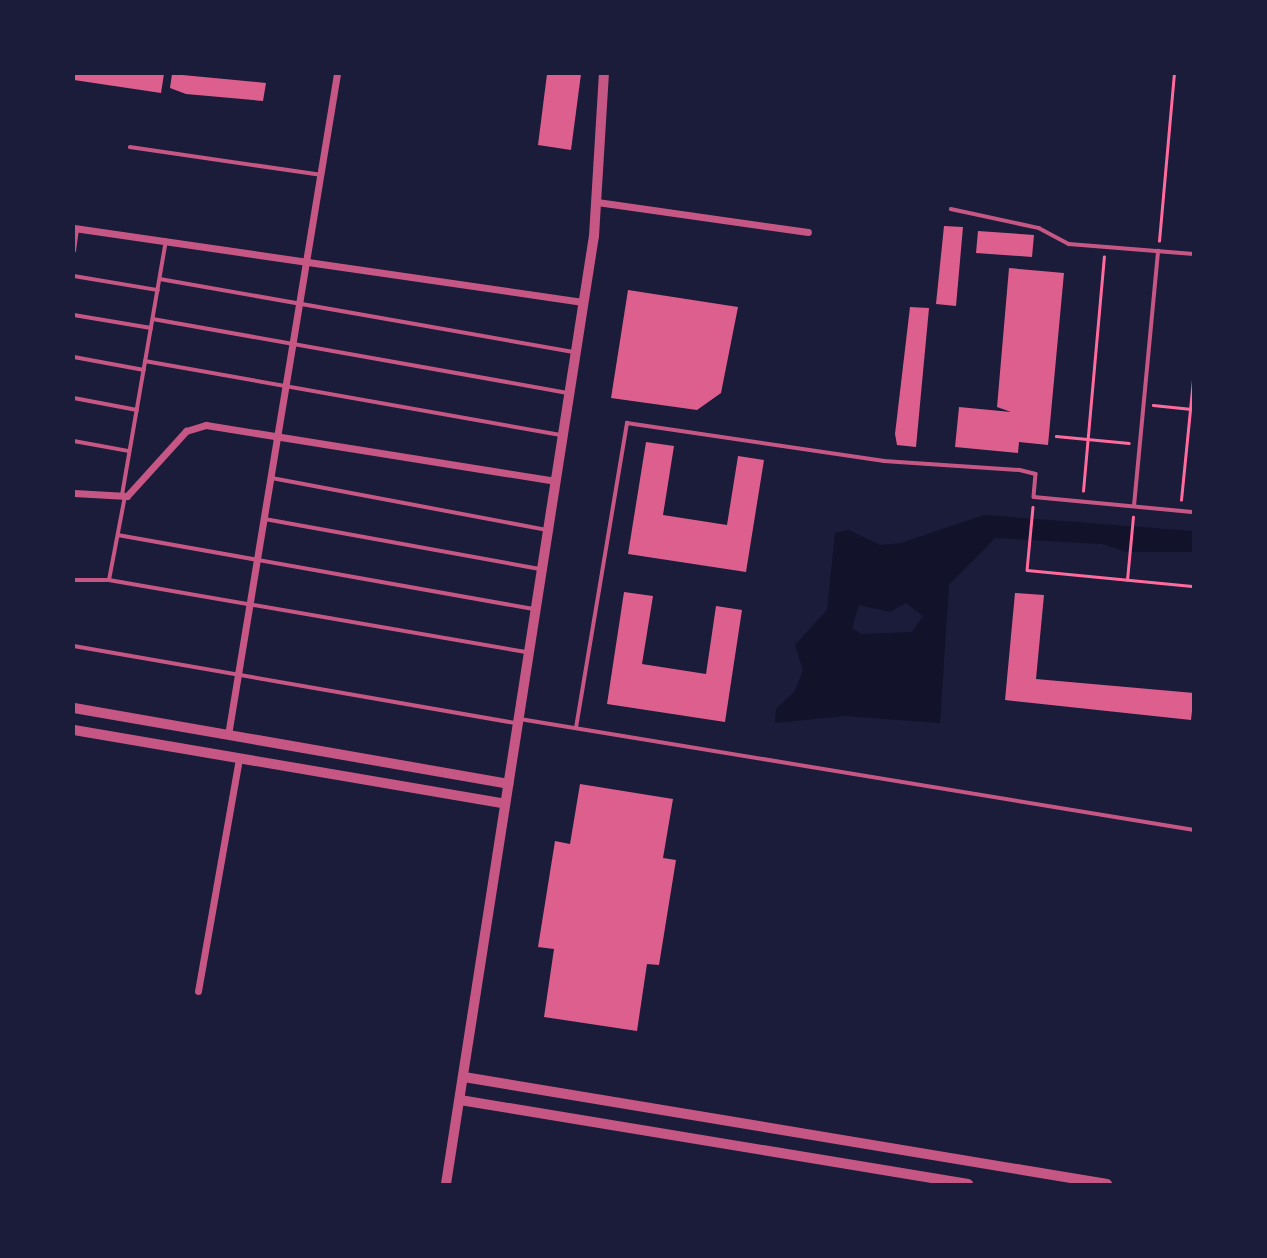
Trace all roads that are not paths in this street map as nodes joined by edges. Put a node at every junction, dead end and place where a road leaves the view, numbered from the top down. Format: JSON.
{"nodes":[{"id":1,"x":337,"y":74,"type":"edge"},
{"id":2,"x":604,"y":74,"type":"edge"},
{"id":3,"x":130,"y":147,"type":"dead end"},
{"id":4,"x":323,"y":175,"type":"junction"},
{"id":5,"x":597,"y":202,"type":"junction"},
{"id":6,"x":951,"y":209,"type":"dead end"},
{"id":7,"x":76,"y":228,"type":"edge"},
{"id":8,"x":808,"y":232,"type":"dead end"},
{"id":9,"x":166,"y":241,"type":"junction"},
{"id":10,"x":74,"y":251,"type":"edge"},
{"id":11,"x":1158,"y":251,"type":"junction"},
{"id":12,"x":1194,"y":254,"type":"edge"},
{"id":13,"x":310,"y":262,"type":"junction"},
{"id":14,"x":74,"y":276,"type":"edge"},
{"id":15,"x":160,"y":279,"type":"junction"},
{"id":16,"x":158,"y":290,"type":"junction"},
{"id":17,"x":583,"y":302,"type":"junction"},
{"id":18,"x":303,"y":304,"type":"junction"},
{"id":19,"x":74,"y":315,"type":"edge"},
{"id":20,"x":153,"y":319,"type":"junction"},
{"id":21,"x":151,"y":328,"type":"junction"},
{"id":22,"x":296,"y":346,"type":"junction"},
{"id":23,"x":575,"y":352,"type":"junction"},
{"id":24,"x":74,"y":357,"type":"edge"},
{"id":25,"x":145,"y":361,"type":"junction"},
{"id":26,"x":144,"y":370,"type":"junction"},
{"id":27,"x":289,"y":387,"type":"junction"},
{"id":28,"x":569,"y":394,"type":"junction"},
{"id":29,"x":74,"y":398,"type":"edge"},
{"id":30,"x":137,"y":410,"type":"junction"},
{"id":31,"x":562,"y":435,"type":"junction"},
{"id":32,"x":280,"y":436,"type":"junction"},
{"id":33,"x":74,"y":441,"type":"edge"},
{"id":34,"x":129,"y":451,"type":"junction"},
{"id":35,"x":272,"y":478,"type":"junction"},
{"id":36,"x":555,"y":481,"type":"junction"},
{"id":37,"x":74,"y":493,"type":"edge"},
{"id":38,"x":123,"y":497,"type":"junction"},
{"id":39,"x":1134,"y":506,"type":"junction"},
{"id":40,"x":1194,"y":512,"type":"edge"},
{"id":41,"x":265,"y":519,"type":"junction"},
{"id":42,"x":548,"y":530,"type":"junction"},
{"id":43,"x":118,"y":535,"type":"junction"},
{"id":44,"x":258,"y":561,"type":"junction"},
{"id":45,"x":542,"y":569,"type":"junction"},
{"id":46,"x":74,"y":580,"type":"edge"},
{"id":47,"x":109,"y":580,"type":"junction"},
{"id":48,"x":251,"y":603,"type":"junction"},
{"id":49,"x":535,"y":609,"type":"junction"},
{"id":50,"x":74,"y":646,"type":"edge"},
{"id":51,"x":528,"y":652,"type":"junction"},
{"id":52,"x":238,"y":674,"type":"junction"},
{"id":53,"x":74,"y":709,"type":"edge"},
{"id":54,"x":518,"y":721,"type":"junction"},
{"id":55,"x":576,"y":728,"type":"junction"},
{"id":56,"x":74,"y":730,"type":"edge"},
{"id":57,"x":228,"y":735,"type":"junction"},
{"id":58,"x":239,"y":759,"type":"junction"},
{"id":59,"x":508,"y":784,"type":"junction"},
{"id":60,"x":505,"y":804,"type":"junction"},
{"id":61,"x":1194,"y":830,"type":"edge"},
{"id":62,"x":198,"y":991,"type":"dead end"},
{"id":63,"x":464,"y":1077,"type":"junction"},
{"id":64,"x":460,"y":1100,"type":"junction"},
{"id":65,"x":446,"y":1185,"type":"edge"},
{"id":66,"x":968,"y":1185,"type":"edge"},
{"id":67,"x":1107,"y":1185,"type":"edge"}],
"edges":[{"from":1,"to":4,"type":"street"},
{"from":2,"to":5,"type":"street"},
{"from":3,"to":4,"type":"lane"},
{"from":4,"to":13,"type":"street"},
{"from":5,"to":8,"type":"street"},
{"from":5,"to":17,"type":"street"},
{"from":6,"to":11,"type":"lane"},
{"from":7,"to":9,"type":"street"},
{"from":7,"to":10,"type":"lane"},
{"from":9,"to":13,"type":"street"},
{"from":9,"to":15,"type":"lane"},
{"from":11,"to":12,"type":"lane"},
{"from":11,"to":39,"type":"lane"},
{"from":13,"to":17,"type":"street"},
{"from":13,"to":18,"type":"street"},
{"from":14,"to":16,"type":"lane"},
{"from":15,"to":16,"type":"lane"},
{"from":15,"to":18,"type":"lane"},
{"from":16,"to":20,"type":"lane"},
{"from":17,"to":23,"type":"street"},
{"from":18,"to":22,"type":"street"},
{"from":18,"to":23,"type":"lane"},
{"from":19,"to":21,"type":"lane"},
{"from":20,"to":21,"type":"lane"},
{"from":20,"to":22,"type":"lane"},
{"from":21,"to":25,"type":"lane"},
{"from":22,"to":27,"type":"street"},
{"from":22,"to":28,"type":"lane"},
{"from":23,"to":28,"type":"street"},
{"from":24,"to":26,"type":"lane"},
{"from":25,"to":26,"type":"lane"},
{"from":25,"to":27,"type":"lane"},
{"from":26,"to":30,"type":"lane"},
{"from":27,"to":31,"type":"lane"},
{"from":27,"to":32,"type":"street"},
{"from":28,"to":31,"type":"street"},
{"from":29,"to":30,"type":"lane"},
{"from":30,"to":34,"type":"lane"},
{"from":31,"to":36,"type":"street"},
{"from":32,"to":35,"type":"street"},
{"from":32,"to":36,"type":"street"},
{"from":32,"to":38,"type":"street"},
{"from":33,"to":34,"type":"lane"},
{"from":34,"to":38,"type":"lane"},
{"from":35,"to":41,"type":"street"},
{"from":35,"to":42,"type":"lane"},
{"from":36,"to":42,"type":"street"},
{"from":37,"to":38,"type":"street"},
{"from":38,"to":43,"type":"lane"},
{"from":39,"to":40,"type":"lane"},
{"from":39,"to":55,"type":"lane"},
{"from":41,"to":44,"type":"street"},
{"from":41,"to":45,"type":"lane"},
{"from":42,"to":45,"type":"street"},
{"from":43,"to":44,"type":"lane"},
{"from":43,"to":47,"type":"lane"},
{"from":44,"to":48,"type":"street"},
{"from":44,"to":49,"type":"lane"},
{"from":45,"to":49,"type":"street"},
{"from":46,"to":47,"type":"lane"},
{"from":47,"to":48,"type":"lane"},
{"from":48,"to":51,"type":"lane"},
{"from":48,"to":52,"type":"street"},
{"from":49,"to":51,"type":"street"},
{"from":50,"to":52,"type":"lane"},
{"from":51,"to":54,"type":"street"},
{"from":52,"to":54,"type":"lane"},
{"from":52,"to":57,"type":"street"},
{"from":53,"to":57,"type":"street"},
{"from":54,"to":55,"type":"lane"},
{"from":54,"to":59,"type":"street"},
{"from":55,"to":61,"type":"lane"},
{"from":56,"to":58,"type":"street"},
{"from":57,"to":59,"type":"street"},
{"from":58,"to":60,"type":"street"},
{"from":58,"to":62,"type":"street"},
{"from":59,"to":60,"type":"street"},
{"from":60,"to":63,"type":"street"},
{"from":63,"to":64,"type":"street"},
{"from":63,"to":67,"type":"street"},
{"from":64,"to":65,"type":"street"},
{"from":64,"to":66,"type":"street"}]}
